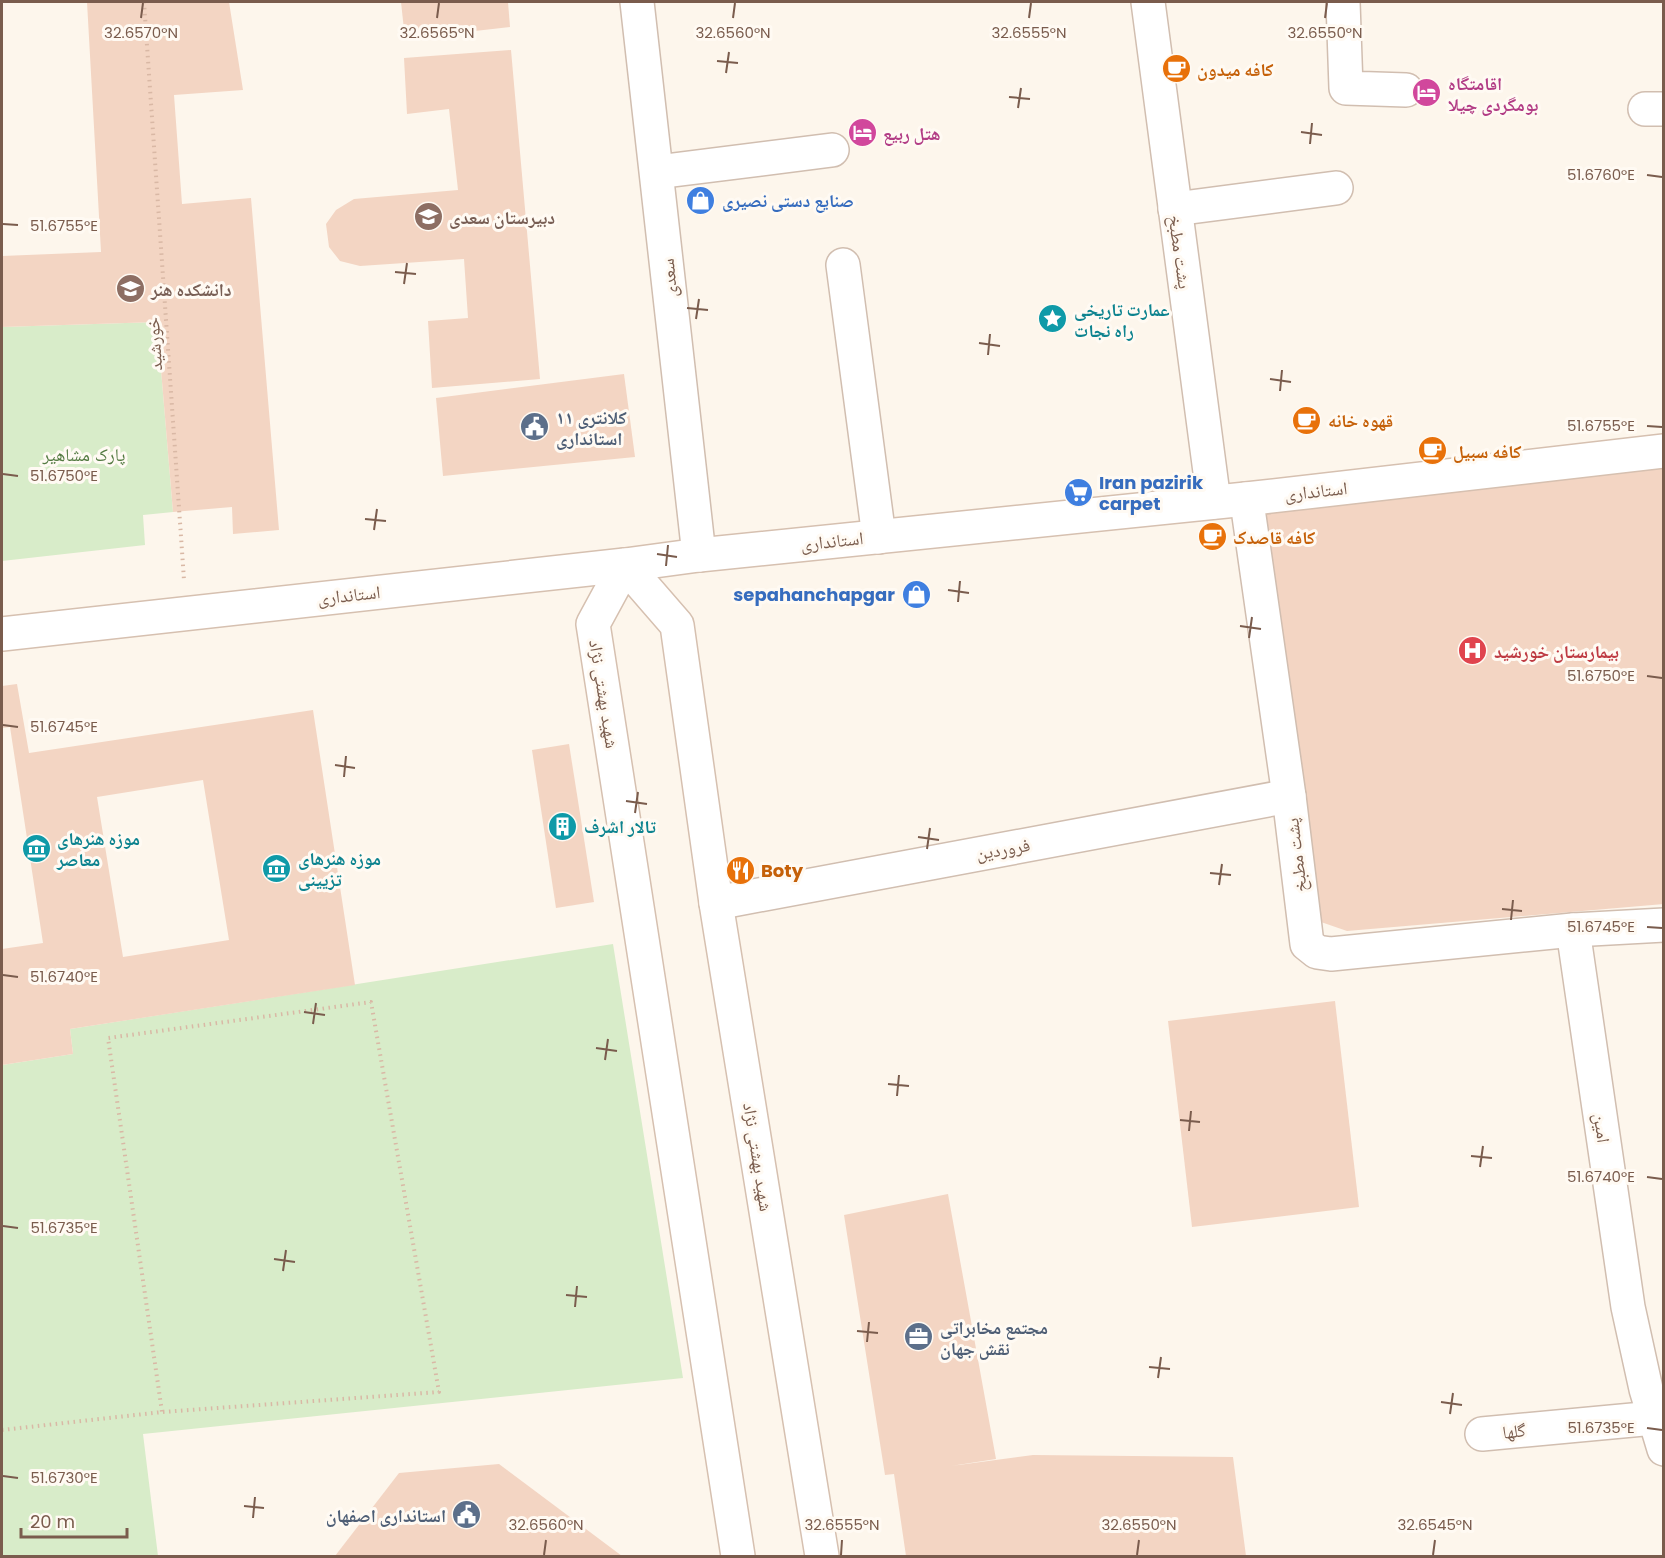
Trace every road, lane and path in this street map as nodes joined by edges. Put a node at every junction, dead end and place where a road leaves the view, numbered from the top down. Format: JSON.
{"nodes":[{"id":1,"x":144,"y":2,"type":"edge"},
{"id":2,"x":638,"y":2,"type":"edge"},
{"id":3,"x":1148,"y":2,"type":"edge"},
{"id":4,"x":1343,"y":2,"type":"edge"},
{"id":5,"x":1406,"y":90,"type":"dead end"},
{"id":6,"x":832,"y":150,"type":"dead end"},
{"id":7,"x":657,"y":172,"type":"junction"},
{"id":8,"x":1336,"y":188,"type":"dead end"},
{"id":9,"x":1175,"y":209,"type":"junction"},
{"id":10,"x":843,"y":265,"type":"dead end"},
{"id":11,"x":1664,"y":451,"type":"edge"},
{"id":12,"x":1246,"y":498,"type":"junction"},
{"id":13,"x":1214,"y":502,"type":"junction"},
{"id":14,"x":879,"y":537,"type":"junction"},
{"id":15,"x":699,"y":555,"type":"junction"},
{"id":16,"x":625,"y":565,"type":"junction"},
{"id":17,"x":186,"y":614,"type":"junction"},
{"id":18,"x":2,"y":634,"type":"edge"},
{"id":19,"x":1289,"y":796,"type":"junction"},
{"id":20,"x":716,"y":903,"type":"junction"},
{"id":21,"x":1664,"y":925,"type":"edge"},
{"id":22,"x":1573,"y":930,"type":"junction"},
{"id":23,"x":162,"y":1412,"type":"junction"},
{"id":24,"x":1654,"y":1418,"type":"junction"},
{"id":25,"x":2,"y":1430,"type":"edge"},
{"id":26,"x":1482,"y":1434,"type":"dead end"},
{"id":27,"x":1664,"y":1449,"type":"edge"},
{"id":28,"x":738,"y":1557,"type":"edge"},
{"id":29,"x":822,"y":1557,"type":"edge"}],
"edges":[{"from":1,"to":17,"type":"path","name":"خورشید"},
{"from":2,"to":7,"type":"street","name":"سعدی"},
{"from":3,"to":9,"type":"street","name":"پشت مطبخ"},
{"from":4,"to":5,"type":"street"},
{"from":6,"to":7,"type":"street"},
{"from":7,"to":15,"type":"street","name":"سعدی"},
{"from":8,"to":9,"type":"street"},
{"from":9,"to":13,"type":"street","name":"پشت مطبخ"},
{"from":10,"to":14,"type":"street"},
{"from":11,"to":12,"type":"street","name":"استانداری"},
{"from":12,"to":13,"type":"street","name":"استانداری"},
{"from":12,"to":19,"type":"street","name":"پشت مطبخ"},
{"from":13,"to":14,"type":"street","name":"استانداری"},
{"from":14,"to":15,"type":"street","name":"استانداری"},
{"from":15,"to":16,"type":"street","name":"استانداری"},
{"from":16,"to":17,"type":"street","name":"استانداری"},
{"from":16,"to":20,"type":"street","name":"شهید بهشتی نژاد"},
{"from":16,"to":28,"type":"street","name":"شهید بهشتی نژاد"},
{"from":17,"to":18,"type":"street","name":"استانداری"},
{"from":19,"to":20,"type":"street","name":"فروردین"},
{"from":19,"to":22,"type":"street","name":"پشت مطبخ"},
{"from":20,"to":29,"type":"street","name":"شهید بهشتی نژاد"},
{"from":21,"to":22,"type":"street"},
{"from":22,"to":24,"type":"street","name":"امین"},
{"from":23,"to":23,"type":"path"},
{"from":23,"to":25,"type":"path"},
{"from":24,"to":26,"type":"street","name":"گلها"},
{"from":24,"to":27,"type":"street","name":"امین"}]}
